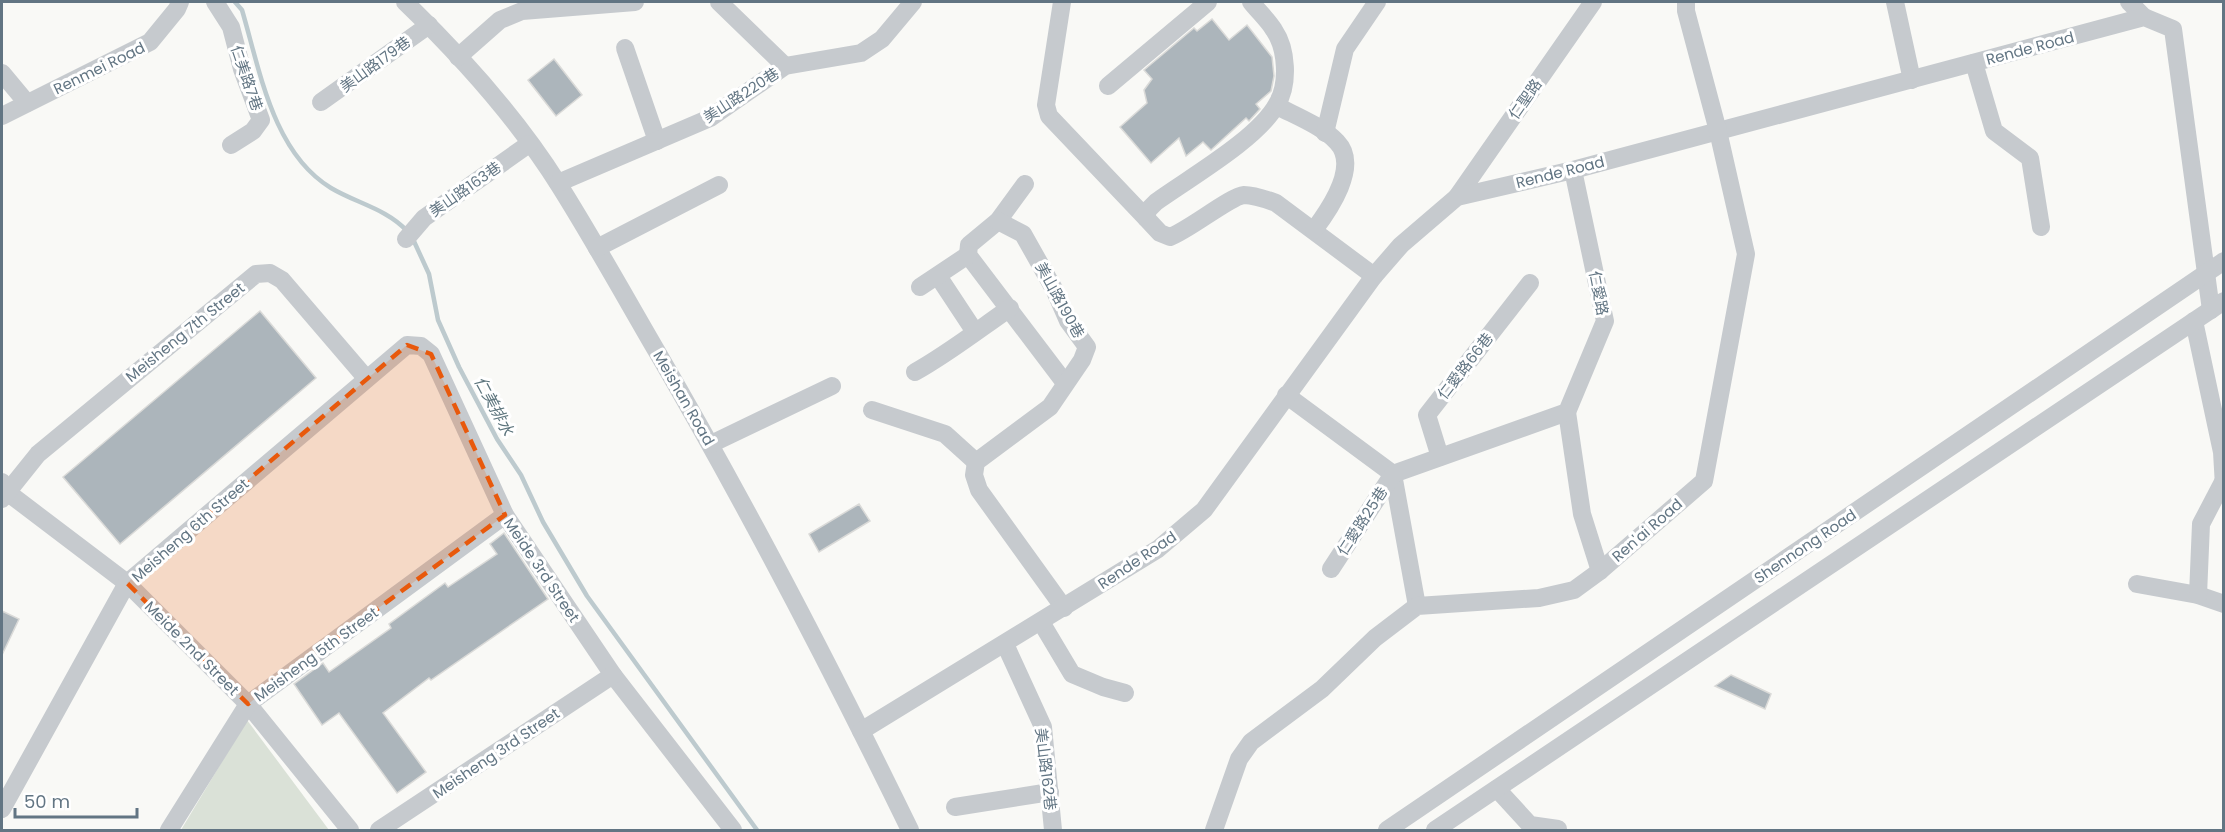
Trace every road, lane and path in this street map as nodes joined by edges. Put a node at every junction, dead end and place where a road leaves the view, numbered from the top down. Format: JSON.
{"nodes":[{"id":1,"x":180,"y":2,"type":"edge"},
{"id":2,"x":214,"y":2,"type":"edge"},
{"id":3,"x":405,"y":2,"type":"edge"},
{"id":4,"x":635,"y":2,"type":"edge"},
{"id":5,"x":719,"y":2,"type":"edge"},
{"id":6,"x":913,"y":2,"type":"edge"},
{"id":7,"x":1062,"y":2,"type":"edge"},
{"id":8,"x":1208,"y":2,"type":"edge"},
{"id":9,"x":1251,"y":2,"type":"edge"},
{"id":10,"x":1377,"y":2,"type":"edge"},
{"id":11,"x":1593,"y":2,"type":"edge"},
{"id":12,"x":1686,"y":2,"type":"edge"},
{"id":13,"x":1895,"y":2,"type":"edge"},
{"id":14,"x":2130,"y":2,"type":"edge"},
{"id":15,"x":2144,"y":17,"type":"junction"},
{"id":16,"x":429,"y":25,"type":"junction"},
{"id":17,"x":625,"y":48,"type":"dead end"},
{"id":18,"x":458,"y":57,"type":"junction"},
{"id":19,"x":1974,"y":63,"type":"junction"},
{"id":20,"x":785,"y":66,"type":"junction"},
{"id":21,"x":2,"y":73,"type":"edge"},
{"id":22,"x":1912,"y":80,"type":"junction"},
{"id":23,"x":1108,"y":86,"type":"dead end"},
{"id":24,"x":321,"y":102,"type":"dead end"},
{"id":25,"x":27,"y":103,"type":"junction"},
{"id":26,"x":1277,"y":106,"type":"junction"},
{"id":27,"x":2,"y":116,"type":"edge"},
{"id":28,"x":1718,"y":131,"type":"junction"},
{"id":29,"x":1325,"y":133,"type":"junction"},
{"id":30,"x":657,"y":141,"type":"junction"},
{"id":31,"x":530,"y":144,"type":"junction"},
{"id":32,"x":231,"y":145,"type":"dead end"},
{"id":33,"x":1573,"y":170,"type":"junction"},
{"id":34,"x":558,"y":183,"type":"junction"},
{"id":35,"x":1025,"y":184,"type":"dead end"},
{"id":36,"x":719,"y":185,"type":"dead end"},
{"id":37,"x":1457,"y":197,"type":"junction"},
{"id":38,"x":1146,"y":218,"type":"junction"},
{"id":39,"x":998,"y":220,"type":"junction"},
{"id":40,"x":2041,"y":226,"type":"dead end"},
{"id":41,"x":1314,"y":230,"type":"junction"},
{"id":42,"x":410,"y":234,"type":"dead end"},
{"id":43,"x":597,"y":248,"type":"junction"},
{"id":44,"x":969,"y":255,"type":"junction"},
{"id":45,"x":2223,"y":261,"type":"edge"},
{"id":46,"x":2206,"y":273,"type":"junction"},
{"id":47,"x":938,"y":276,"type":"junction"},
{"id":48,"x":1374,"y":276,"type":"junction"},
{"id":49,"x":1530,"y":283,"type":"dead end"},
{"id":50,"x":920,"y":287,"type":"dead end"},
{"id":51,"x":2217,"y":305,"type":"edge"},
{"id":52,"x":1010,"y":309,"type":"junction"},
{"id":53,"x":2194,"y":321,"type":"junction"},
{"id":54,"x":975,"y":332,"type":"junction"},
{"id":55,"x":915,"y":372,"type":"dead end"},
{"id":56,"x":366,"y":378,"type":"junction"},
{"id":57,"x":1065,"y":383,"type":"junction"},
{"id":58,"x":832,"y":386,"type":"dead end"},
{"id":59,"x":1286,"y":395,"type":"junction"},
{"id":60,"x":872,"y":410,"type":"dead end"},
{"id":61,"x":1567,"y":412,"type":"junction"},
{"id":62,"x":711,"y":444,"type":"junction"},
{"id":63,"x":1440,"y":457,"type":"junction"},
{"id":64,"x":976,"y":462,"type":"junction"},
{"id":65,"x":1394,"y":474,"type":"junction"},
{"id":66,"x":2223,"y":483,"type":"edge"},
{"id":67,"x":3,"y":491,"type":"edge"},
{"id":68,"x":505,"y":515,"type":"junction"},
{"id":69,"x":1332,"y":569,"type":"dead end"},
{"id":70,"x":1600,"y":571,"type":"junction"},
{"id":71,"x":127,"y":583,"type":"junction"},
{"id":72,"x":2137,"y":584,"type":"dead end"},
{"id":73,"x":2198,"y":595,"type":"junction"},
{"id":74,"x":2223,"y":604,"type":"edge"},
{"id":75,"x":1417,"y":606,"type":"junction"},
{"id":76,"x":1064,"y":608,"type":"junction"},
{"id":77,"x":1041,"y":622,"type":"junction"},
{"id":78,"x":1005,"y":644,"type":"junction"},
{"id":79,"x":613,"y":675,"type":"junction"},
{"id":80,"x":1125,"y":693,"type":"dead end"},
{"id":81,"x":248,"y":704,"type":"junction"},
{"id":82,"x":861,"y":731,"type":"junction"},
{"id":83,"x":1497,"y":789,"type":"junction"},
{"id":84,"x":1050,"y":792,"type":"junction"},
{"id":85,"x":956,"y":807,"type":"dead end"},
{"id":86,"x":2,"y":809,"type":"edge"},
{"id":87,"x":725,"y":828,"type":"edge"},
{"id":88,"x":1558,"y":829,"type":"edge"},
{"id":89,"x":170,"y":831,"type":"edge"},
{"id":90,"x":350,"y":831,"type":"edge"},
{"id":91,"x":380,"y":831,"type":"edge"},
{"id":92,"x":910,"y":831,"type":"edge"},
{"id":93,"x":1053,"y":831,"type":"edge"},
{"id":94,"x":1214,"y":831,"type":"edge"},
{"id":95,"x":1387,"y":831,"type":"edge"},
{"id":96,"x":1435,"y":831,"type":"edge"}],
"edges":[{"from":1,"to":25,"type":"street","name":"Renmei Road"},
{"from":2,"to":32,"type":"street","name":"仁美路7巷"},
{"from":3,"to":16,"type":"street","name":"Meishan Road"},
{"from":4,"to":18,"type":"street"},
{"from":5,"to":20,"type":"street"},
{"from":6,"to":20,"type":"street","name":"美山路220巷"},
{"from":7,"to":38,"type":"street"},
{"from":8,"to":23,"type":"street"},
{"from":9,"to":26,"type":"street"},
{"from":10,"to":29,"type":"street"},
{"from":11,"to":37,"type":"street","name":"仁聖路"},
{"from":12,"to":28,"type":"street","name":"Ren'ai Road"},
{"from":13,"to":22,"type":"street"},
{"from":14,"to":15,"type":"street"},
{"from":15,"to":19,"type":"street","name":"Rende Road"},
{"from":15,"to":46,"type":"street"},
{"from":16,"to":18,"type":"street","name":"Meishan Road"},
{"from":16,"to":24,"type":"street","name":"美山路179巷"},
{"from":17,"to":30,"type":"street"},
{"from":18,"to":31,"type":"street","name":"Meishan Road"},
{"from":19,"to":22,"type":"street","name":"Rende Road"},
{"from":19,"to":40,"type":"street"},
{"from":20,"to":30,"type":"street","name":"美山路220巷"},
{"from":21,"to":25,"type":"street"},
{"from":22,"to":28,"type":"street","name":"Rende Road"},
{"from":25,"to":27,"type":"street","name":"Renmei Road"},
{"from":26,"to":29,"type":"street"},
{"from":26,"to":38,"type":"street"},
{"from":28,"to":33,"type":"street","name":"Rende Road"},
{"from":28,"to":70,"type":"street","name":"Ren'ai Road"},
{"from":29,"to":41,"type":"street"},
{"from":30,"to":34,"type":"street","name":"美山路220巷"},
{"from":31,"to":34,"type":"street","name":"Meishan Road"},
{"from":31,"to":42,"type":"street","name":"美山路163巷"},
{"from":33,"to":37,"type":"street","name":"Rende Road"},
{"from":33,"to":61,"type":"street","name":"仁愛路"},
{"from":34,"to":43,"type":"street","name":"Meishan Road"},
{"from":35,"to":39,"type":"street"},
{"from":36,"to":43,"type":"street"},
{"from":37,"to":48,"type":"street","name":"Rende Road"},
{"from":38,"to":41,"type":"street"},
{"from":39,"to":44,"type":"street"},
{"from":39,"to":57,"type":"street","name":"美山路190巷"},
{"from":41,"to":48,"type":"street"},
{"from":43,"to":62,"type":"street","name":"Meishan Road"},
{"from":44,"to":47,"type":"street"},
{"from":44,"to":52,"type":"street"},
{"from":45,"to":46,"type":"street","name":"Shennong Road"},
{"from":46,"to":51,"type":"street"},
{"from":46,"to":95,"type":"street","name":"Shennong Road"},
{"from":47,"to":50,"type":"street"},
{"from":47,"to":54,"type":"street"},
{"from":48,"to":59,"type":"street","name":"Rende Road"},
{"from":49,"to":63,"type":"street","name":"仁愛路66巷"},
{"from":51,"to":53,"type":"street","name":"Shennong Road"},
{"from":52,"to":54,"type":"street"},
{"from":52,"to":57,"type":"street"},
{"from":53,"to":66,"type":"street"},
{"from":53,"to":83,"type":"street","name":"Shennong Road"},
{"from":54,"to":55,"type":"street"},
{"from":56,"to":67,"type":"street","name":"Meisheng 7th Street"},
{"from":56,"to":68,"type":"street","name":"Meide 3rd Street"},
{"from":56,"to":71,"type":"street","name":"Meisheng 6th Street"},
{"from":57,"to":64,"type":"street","name":"美山路190巷"},
{"from":58,"to":62,"type":"street"},
{"from":59,"to":65,"type":"street"},
{"from":59,"to":76,"type":"street","name":"Rende Road"},
{"from":60,"to":64,"type":"street"},
{"from":61,"to":63,"type":"street"},
{"from":61,"to":70,"type":"street"},
{"from":62,"to":82,"type":"street","name":"Meishan Road"},
{"from":63,"to":65,"type":"street"},
{"from":64,"to":76,"type":"street"},
{"from":65,"to":69,"type":"street","name":"仁愛路25巷"},
{"from":65,"to":75,"type":"street"},
{"from":66,"to":73,"type":"street"},
{"from":67,"to":71,"type":"street","name":"Meide 2nd Street"},
{"from":68,"to":79,"type":"street","name":"Meide 3rd Street"},
{"from":68,"to":81,"type":"street","name":"Meisheng 5th Street"},
{"from":70,"to":75,"type":"street","name":"Ren'ai Road"},
{"from":71,"to":81,"type":"street","name":"Meide 2nd Street"},
{"from":71,"to":86,"type":"street","name":"Meisheng 6th Street"},
{"from":72,"to":73,"type":"street"},
{"from":73,"to":74,"type":"street"},
{"from":75,"to":94,"type":"street"},
{"from":76,"to":77,"type":"street","name":"Rende Road"},
{"from":77,"to":78,"type":"street","name":"Rende Road"},
{"from":77,"to":80,"type":"street"},
{"from":78,"to":82,"type":"street","name":"Rende Road"},
{"from":78,"to":84,"type":"street","name":"美山路162巷"},
{"from":79,"to":87,"type":"street","name":"Meide 3rd Street"},
{"from":79,"to":91,"type":"street","name":"Meisheng 3rd Street"},
{"from":81,"to":89,"type":"street","name":"Meisheng 5th Street"},
{"from":81,"to":90,"type":"street","name":"Meide 2nd Street"},
{"from":82,"to":92,"type":"street","name":"Meishan Road"},
{"from":83,"to":88,"type":"street"},
{"from":83,"to":96,"type":"street","name":"Shennong Road"},
{"from":84,"to":85,"type":"street"},
{"from":84,"to":93,"type":"street","name":"美山路162巷"}]}
